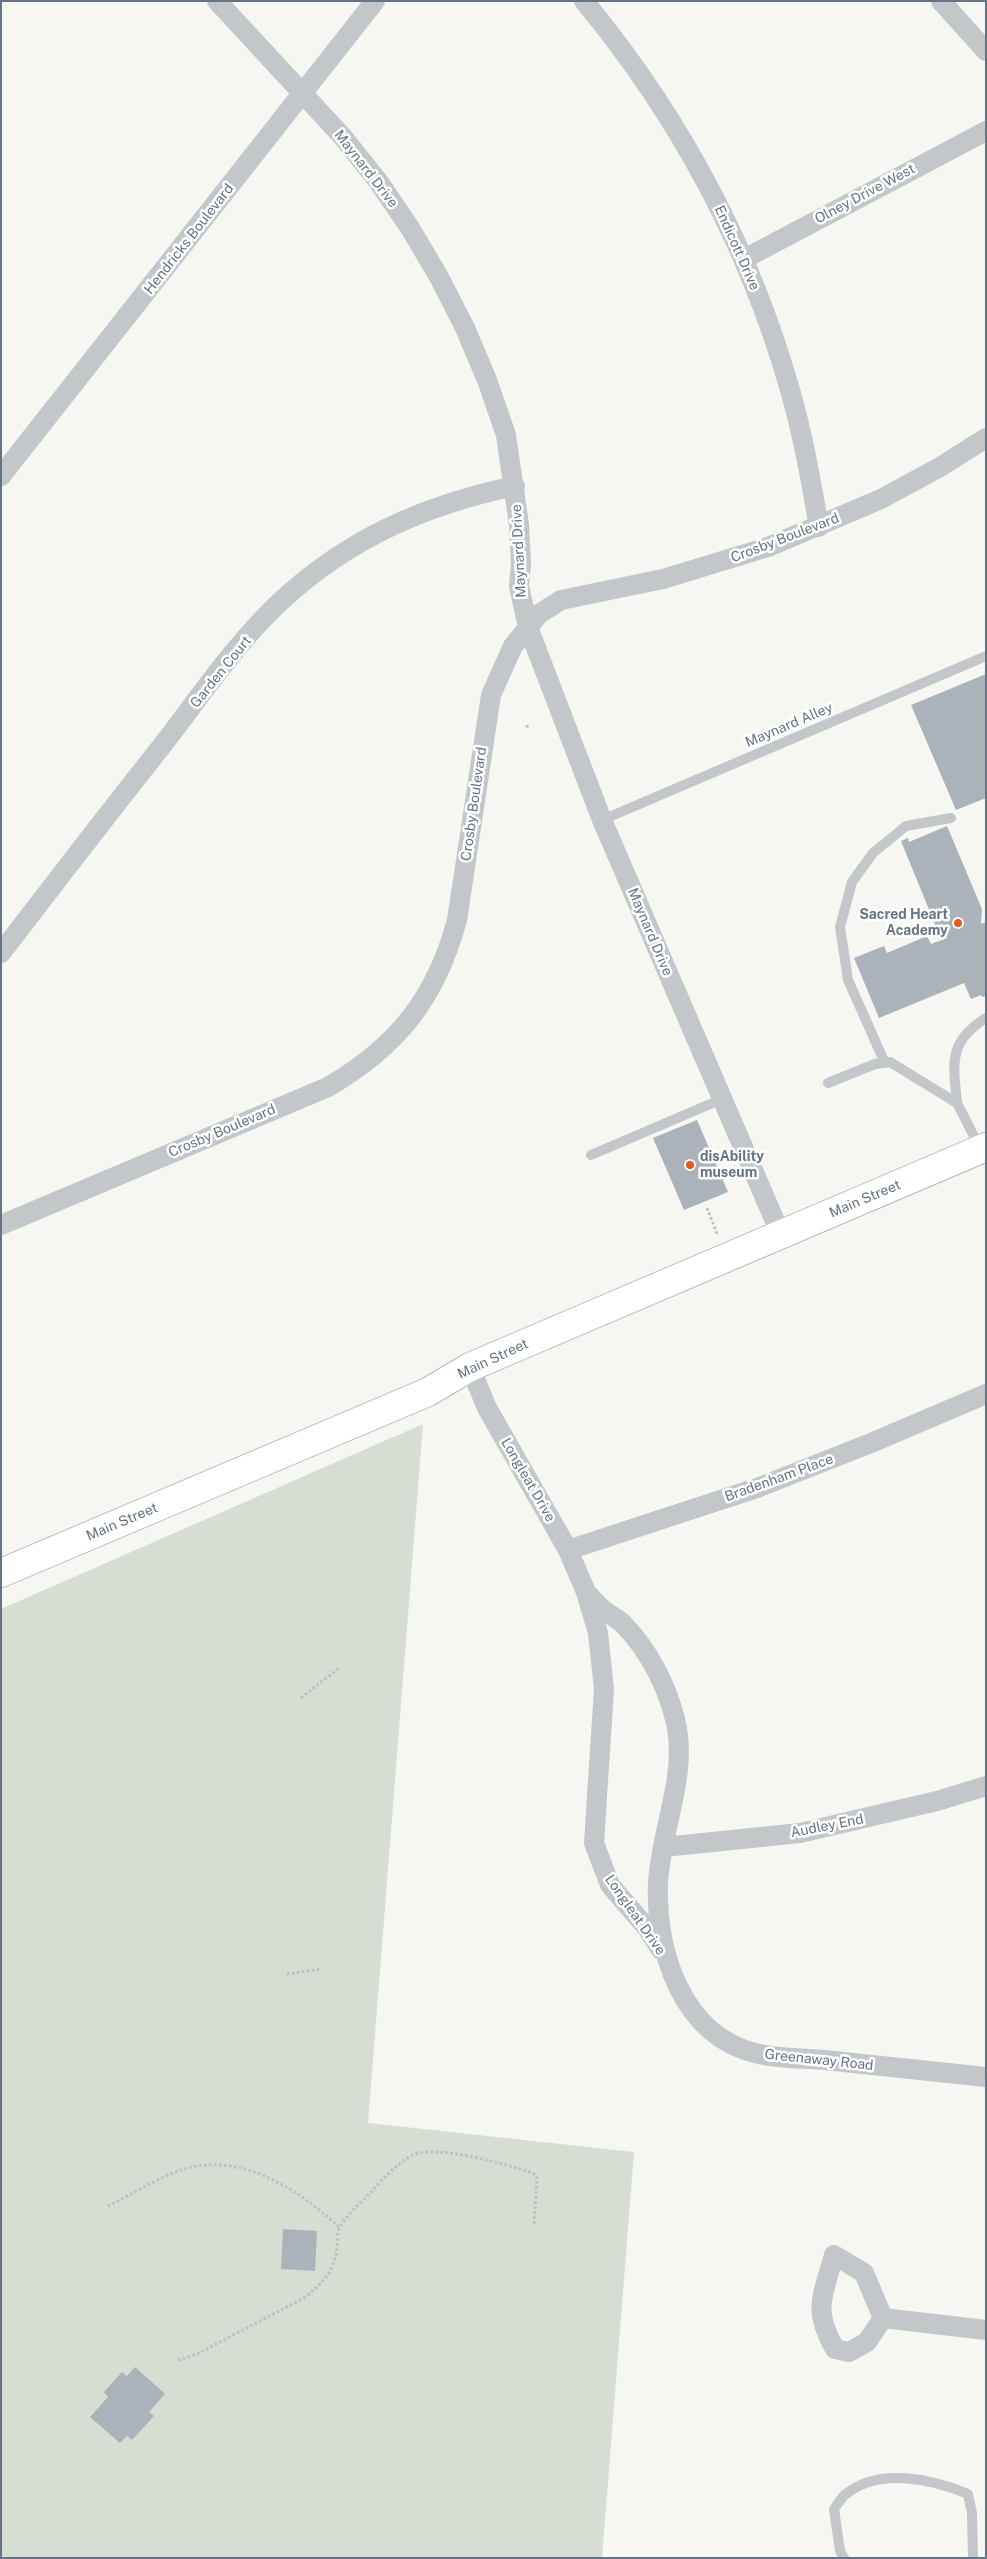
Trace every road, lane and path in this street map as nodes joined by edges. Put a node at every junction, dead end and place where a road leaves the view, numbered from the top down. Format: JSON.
{"nodes":[{"id":1,"x":217,"y":1,"type":"edge"},
{"id":2,"x":375,"y":1,"type":"edge"},
{"id":3,"x":584,"y":1,"type":"edge"},
{"id":4,"x":941,"y":1,"type":"edge"},
{"id":5,"x":985,"y":51,"type":"edge"},
{"id":6,"x":304,"y":94,"type":"junction"},
{"id":7,"x":984,"y":129,"type":"edge"},
{"id":8,"x":744,"y":259,"type":"junction"},
{"id":9,"x":986,"y":438,"type":"edge"},
{"id":10,"x":1,"y":476,"type":"edge"},
{"id":11,"x":515,"y":486,"type":"junction"},
{"id":12,"x":819,"y":527,"type":"junction"},
{"id":13,"x":528,"y":627,"type":"junction"},
{"id":14,"x":986,"y":656,"type":"edge"},
{"id":15,"x":527,"y":725,"type":"dead end"},
{"id":16,"x":528,"y":730,"type":"dead end"},
{"id":17,"x":950,"y":818,"type":"dead end"},
{"id":18,"x":602,"y":820,"type":"junction"},
{"id":19,"x":1,"y":953,"type":"edge"},
{"id":20,"x":986,"y":1018,"type":"edge"},
{"id":21,"x":885,"y":1063,"type":"junction"},
{"id":22,"x":828,"y":1083,"type":"dead end"},
{"id":23,"x":722,"y":1099,"type":"junction"},
{"id":24,"x":957,"y":1103,"type":"junction"},
{"id":25,"x":983,"y":1149,"type":"edge"},
{"id":26,"x":729,"y":1153,"type":"dead end"},
{"id":27,"x":591,"y":1155,"type":"dead end"},
{"id":28,"x":714,"y":1159,"type":"dead end"},
{"id":29,"x":707,"y":1208,"type":"dead end"},
{"id":30,"x":1,"y":1225,"type":"edge"},
{"id":31,"x":781,"y":1234,"type":"junction"},
{"id":32,"x":719,"y":1237,"type":"dead end"},
{"id":33,"x":470,"y":1367,"type":"junction"},
{"id":34,"x":986,"y":1394,"type":"edge"},
{"id":35,"x":568,"y":1550,"type":"junction"},
{"id":36,"x":1,"y":1573,"type":"edge"},
{"id":37,"x":586,"y":1592,"type":"junction"},
{"id":38,"x":339,"y":1668,"type":"dead end"},
{"id":39,"x":301,"y":1698,"type":"dead end"},
{"id":40,"x":986,"y":1786,"type":"edge"},
{"id":41,"x":664,"y":1847,"type":"junction"},
{"id":42,"x":667,"y":1960,"type":"junction"},
{"id":43,"x":321,"y":1969,"type":"dead end"},
{"id":44,"x":287,"y":1974,"type":"dead end"},
{"id":45,"x":986,"y":2077,"type":"edge"},
{"id":46,"x":108,"y":2206,"type":"dead end"},
{"id":47,"x":534,"y":2225,"type":"dead end"},
{"id":48,"x":339,"y":2228,"type":"junction"},
{"id":49,"x":884,"y":2318,"type":"dead end"},
{"id":50,"x":986,"y":2330,"type":"edge"},
{"id":51,"x":178,"y":2360,"type":"dead end"},
{"id":52,"x":844,"y":2558,"type":"edge"},
{"id":53,"x":973,"y":2558,"type":"edge"}],
"edges":[{"from":1,"to":6,"type":"street","name":"Maynard Drive"},
{"from":2,"to":6,"type":"street","name":"Hendricks Boulevard"},
{"from":3,"to":8,"type":"street","name":"Endicott Drive"},
{"from":4,"to":5,"type":"street"},
{"from":6,"to":10,"type":"street","name":"Hendricks Boulevard"},
{"from":6,"to":11,"type":"street","name":"Maynard Drive"},
{"from":7,"to":8,"type":"street","name":"Olney Drive West"},
{"from":8,"to":12,"type":"street","name":"Endicott Drive"},
{"from":9,"to":12,"type":"street","name":"Crosby Boulevard"},
{"from":11,"to":13,"type":"street","name":"Maynard Drive"},
{"from":11,"to":19,"type":"street","name":"Garden Court"},
{"from":12,"to":13,"type":"street","name":"Crosby Boulevard"},
{"from":13,"to":18,"type":"street","name":"Maynard Drive"},
{"from":13,"to":30,"type":"street","name":"Crosby Boulevard"},
{"from":14,"to":18,"type":"lane","name":"Maynard Alley"},
{"from":15,"to":16,"type":"path"},
{"from":17,"to":21,"type":"lane"},
{"from":18,"to":23,"type":"street","name":"Maynard Drive"},
{"from":20,"to":24,"type":"lane"},
{"from":21,"to":22,"type":"lane"},
{"from":21,"to":24,"type":"lane"},
{"from":23,"to":27,"type":"lane"},
{"from":23,"to":31,"type":"street","name":"Maynard Drive"},
{"from":24,"to":25,"type":"lane"},
{"from":25,"to":31,"type":"main road","name":"Main Street"},
{"from":26,"to":28,"type":"path"},
{"from":29,"to":32,"type":"path"},
{"from":31,"to":33,"type":"main road","name":"Main Street"},
{"from":33,"to":35,"type":"street","name":"Longleat Drive"},
{"from":33,"to":36,"type":"main road","name":"Main Street"},
{"from":34,"to":35,"type":"street","name":"Bradenham Place"},
{"from":35,"to":37,"type":"street","name":"Longleat Drive"},
{"from":37,"to":41,"type":"street","name":"Longleat Drive"},
{"from":37,"to":42,"type":"street","name":"Longleat Drive"},
{"from":38,"to":39,"type":"path"},
{"from":40,"to":41,"type":"street","name":"Audley End"},
{"from":41,"to":42,"type":"street","name":"Longleat Drive"},
{"from":42,"to":45,"type":"street","name":"Greenaway Road"},
{"from":43,"to":44,"type":"path"},
{"from":46,"to":48,"type":"path"},
{"from":47,"to":48,"type":"path"},
{"from":48,"to":51,"type":"path"},
{"from":49,"to":50,"type":"street"},
{"from":52,"to":53,"type":"lane"}]}
